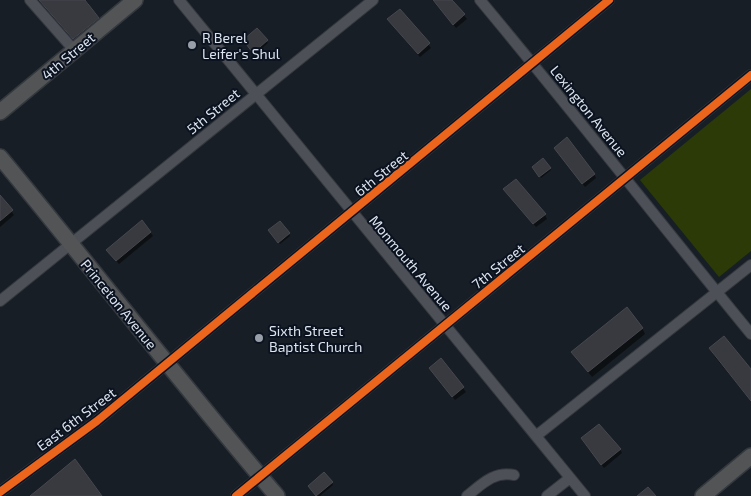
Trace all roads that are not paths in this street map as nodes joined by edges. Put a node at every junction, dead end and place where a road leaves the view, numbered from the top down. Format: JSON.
{"nodes":[{"id":1,"x":30,"y":0,"type":"edge"},
{"id":2,"x":135,"y":0,"type":"edge"},
{"id":3,"x":179,"y":0,"type":"edge"},
{"id":4,"x":373,"y":0,"type":"edge"},
{"id":5,"x":480,"y":0,"type":"edge"},
{"id":6,"x":609,"y":0,"type":"edge"},
{"id":7,"x":74,"y":50,"type":"junction"},
{"id":8,"x":533,"y":64,"type":"junction"},
{"id":9,"x":751,"y":75,"type":"edge"},
{"id":10,"x":256,"y":94,"type":"junction"},
{"id":11,"x":0,"y":112,"type":"edge"},
{"id":12,"x":0,"y":158,"type":"edge"},
{"id":13,"x":625,"y":178,"type":"junction"},
{"id":14,"x":352,"y":213,"type":"junction"},
{"id":15,"x":71,"y":244,"type":"junction"},
{"id":16,"x":751,"y":265,"type":"edge"},
{"id":17,"x":717,"y":293,"type":"junction"},
{"id":18,"x":0,"y":301,"type":"edge"},
{"id":19,"x":445,"y":325,"type":"junction"},
{"id":20,"x":751,"y":334,"type":"edge"},
{"id":21,"x":166,"y":364,"type":"junction"},
{"id":22,"x":536,"y":436,"type":"junction"},
{"id":23,"x":751,"y":456,"type":"edge"},
{"id":24,"x":514,"y":475,"type":"dead end"},
{"id":25,"x":260,"y":477,"type":"junction"},
{"id":26,"x":570,"y":478,"type":"junction"},
{"id":27,"x":0,"y":492,"type":"edge"},
{"id":28,"x":236,"y":496,"type":"edge"},
{"id":29,"x":277,"y":496,"type":"edge"},
{"id":30,"x":467,"y":496,"type":"edge"},
{"id":31,"x":547,"y":496,"type":"edge"},
{"id":32,"x":585,"y":496,"type":"edge"},
{"id":33,"x":703,"y":496,"type":"edge"}],
"edges":[{"from":1,"to":7,"type":"street"},
{"from":2,"to":7,"type":"street","name":"4th Street"},
{"from":3,"to":10,"type":"street","name":"Monmouth Avenue"},
{"from":4,"to":10,"type":"street","name":"5th Street"},
{"from":5,"to":8,"type":"street","name":"Lexington Avenue"},
{"from":6,"to":8,"type":"street","name":"6th Street"},
{"from":7,"to":11,"type":"street","name":"4th Street"},
{"from":8,"to":13,"type":"street","name":"Lexington Avenue"},
{"from":8,"to":14,"type":"street","name":"6th Street"},
{"from":9,"to":13,"type":"street","name":"7th Street"},
{"from":10,"to":14,"type":"street","name":"Monmouth Avenue"},
{"from":10,"to":15,"type":"street","name":"5th Street"},
{"from":12,"to":15,"type":"street","name":"Princeton Avenue"},
{"from":13,"to":17,"type":"street","name":"Lexington Avenue"},
{"from":13,"to":19,"type":"street","name":"7th Street"},
{"from":14,"to":19,"type":"street","name":"Monmouth Avenue"},
{"from":14,"to":21,"type":"street","name":"6th Street"},
{"from":15,"to":18,"type":"street","name":"5th Street"},
{"from":15,"to":21,"type":"street","name":"Princeton Avenue"},
{"from":16,"to":17,"type":"street"},
{"from":17,"to":20,"type":"street","name":"Lexington Avenue"},
{"from":17,"to":22,"type":"street"},
{"from":19,"to":22,"type":"street","name":"Monmouth Avenue"},
{"from":19,"to":25,"type":"street","name":"7th Street"},
{"from":21,"to":25,"type":"street","name":"Princeton Avenue"},
{"from":21,"to":27,"type":"street","name":"East 6th Street"},
{"from":22,"to":26,"type":"street","name":"Monmouth Avenue"},
{"from":23,"to":33,"type":"street"},
{"from":24,"to":30,"type":"street"},
{"from":25,"to":28,"type":"street","name":"7th Street"},
{"from":25,"to":29,"type":"street","name":"Princeton Avenue"},
{"from":26,"to":31,"type":"street"},
{"from":26,"to":32,"type":"street","name":"Monmouth Avenue"}]}
